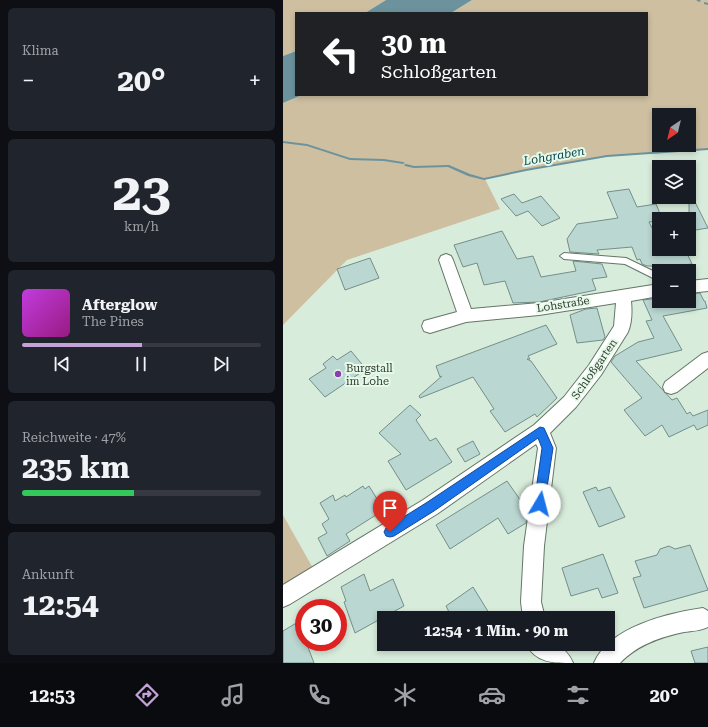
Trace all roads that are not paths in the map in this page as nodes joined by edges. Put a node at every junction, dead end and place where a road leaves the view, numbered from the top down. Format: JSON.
{"nodes":[{"id":1,"x":564,"y":256,"type":"dead end"},
{"id":2,"x":446,"y":260,"type":"dead end"},
{"id":3,"x":652,"y":274,"type":"edge"},
{"id":4,"x":708,"y":285,"type":"edge"},
{"id":5,"x":696,"y":286,"type":"edge"},
{"id":6,"x":652,"y":291,"type":"edge"},
{"id":7,"x":623,"y":295,"type":"junction"},
{"id":8,"x":466,"y":316,"type":"junction"},
{"id":9,"x":430,"y":326,"type":"dead end"},
{"id":10,"x":708,"y":359,"type":"edge"},
{"id":11,"x":671,"y":386,"type":"dead end"},
{"id":12,"x":540,"y":431,"type":"junction"},
{"id":13,"x":283,"y":597,"type":"edge"},
{"id":14,"x":533,"y":611,"type":"edge"},
{"id":15,"x":703,"y":619,"type":"dead end"},
{"id":16,"x":546,"y":651,"type":"edge"},
{"id":17,"x":562,"y":663,"type":"edge"},
{"id":18,"x":605,"y":663,"type":"edge"}],
"edges":[{"from":1,"to":3,"type":"lane"},
{"from":2,"to":8,"type":"street"},
{"from":4,"to":5,"type":"street"},
{"from":6,"to":7,"type":"street","name":"Lohstraße"},
{"from":7,"to":8,"type":"street","name":"Lohstraße"},
{"from":7,"to":12,"type":"street","name":"Schloßgarten"},
{"from":8,"to":9,"type":"street","name":"Lohstraße"},
{"from":10,"to":11,"type":"street"},
{"from":12,"to":13,"type":"street","name":"Schloßgarten"},
{"from":12,"to":14,"type":"street"},
{"from":15,"to":18,"type":"street"},
{"from":16,"to":17,"type":"street"}]}
